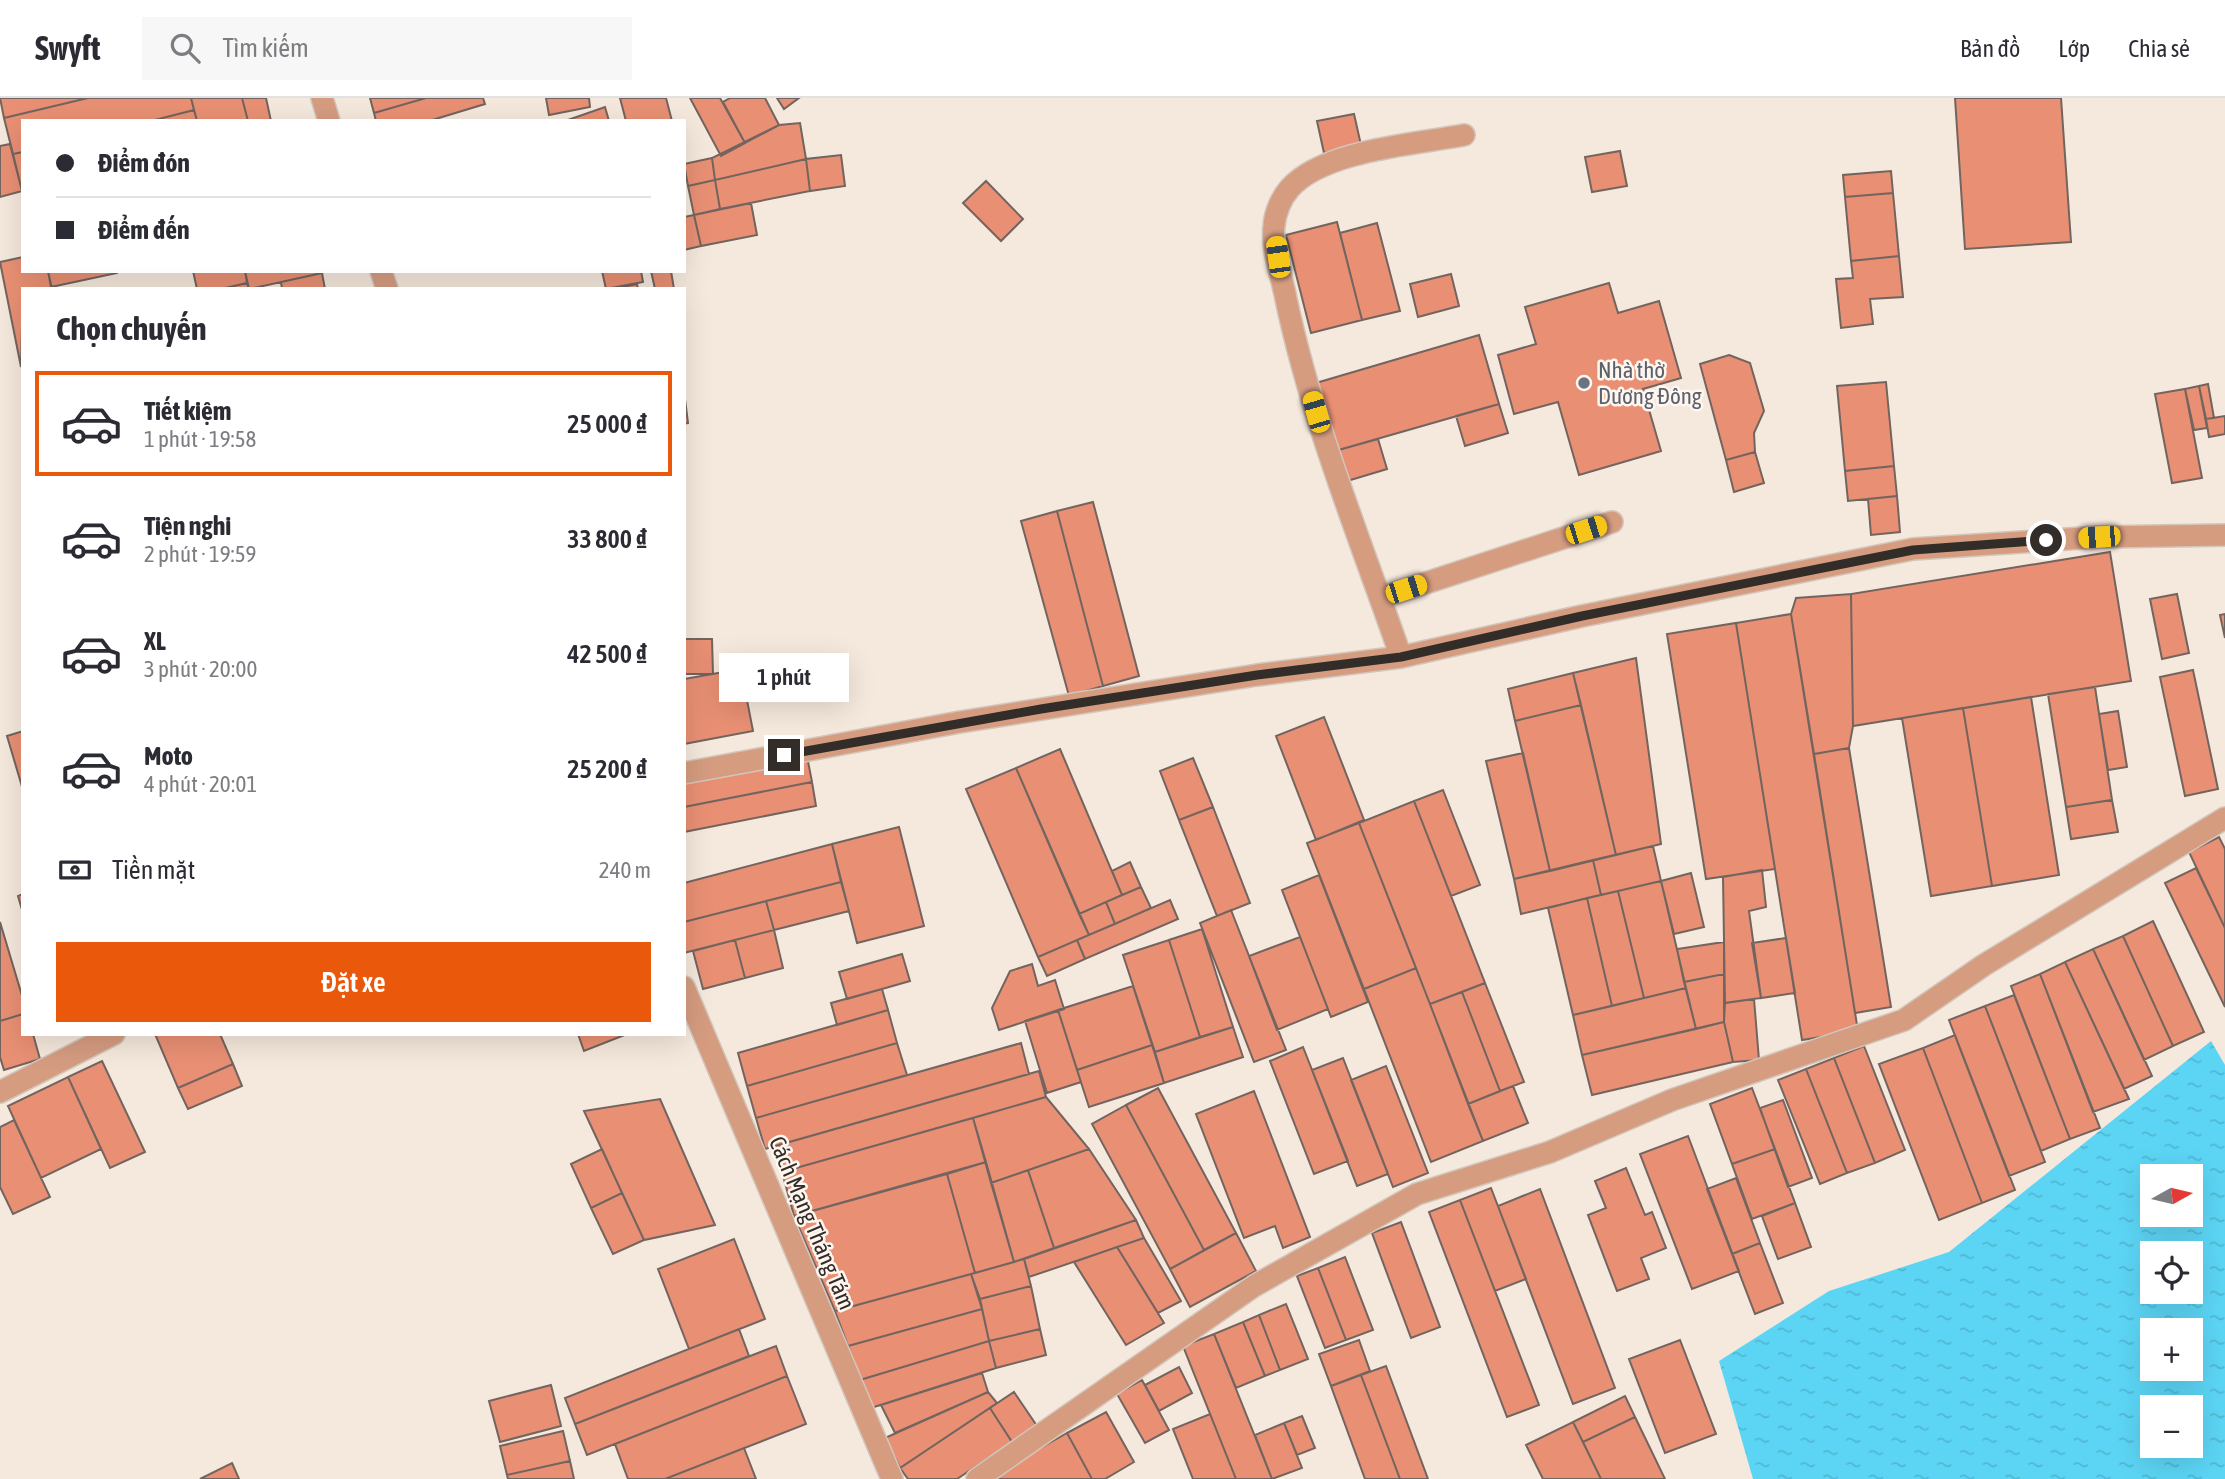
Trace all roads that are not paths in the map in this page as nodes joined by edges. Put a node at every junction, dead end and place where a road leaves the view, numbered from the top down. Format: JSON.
{"nodes":[{"id":1,"x":322,"y":98,"type":"edge"},
{"id":2,"x":328,"y":119,"type":"edge"},
{"id":3,"x":1464,"y":135,"type":"dead end"},
{"id":4,"x":1612,"y":522,"type":"dead end"},
{"id":5,"x":2225,"y":535,"type":"edge"},
{"id":6,"x":1380,"y":598,"type":"junction"},
{"id":7,"x":1401,"y":657,"type":"junction"},
{"id":8,"x":686,"y":773,"type":"edge"},
{"id":9,"x":2225,"y":818,"type":"edge"},
{"id":10,"x":686,"y":992,"type":"edge"},
{"id":11,"x":110,"y":1036,"type":"edge"},
{"id":12,"x":0,"y":1092,"type":"edge"},
{"id":13,"x":892,"y":1479,"type":"edge"},
{"id":14,"x":977,"y":1479,"type":"edge"}],
"edges":[{"from":1,"to":2,"type":"street"},
{"from":3,"to":6,"type":"street"},
{"from":4,"to":6,"type":"street"},
{"from":5,"to":7,"type":"street"},
{"from":6,"to":7,"type":"street"},
{"from":7,"to":8,"type":"street"},
{"from":9,"to":14,"type":"street"},
{"from":10,"to":13,"type":"street","name":"Cách Mạng Tháng Tám"},
{"from":11,"to":12,"type":"street"}]}
